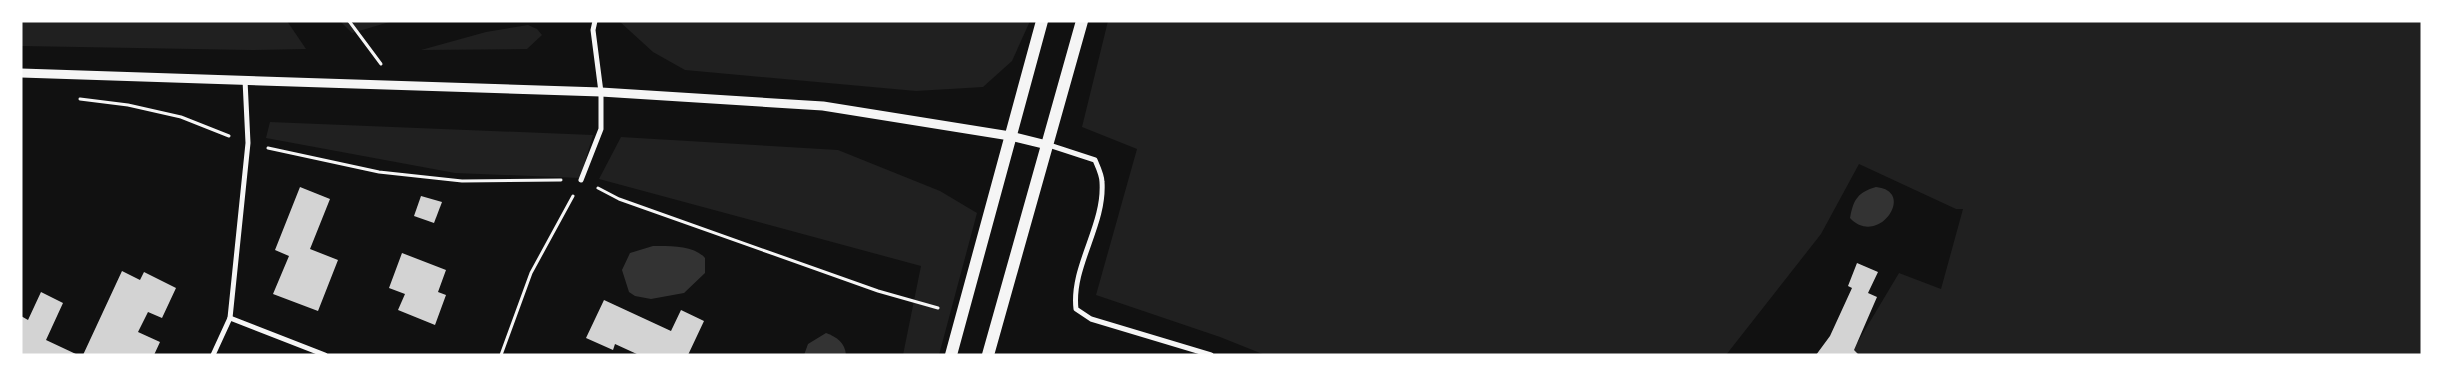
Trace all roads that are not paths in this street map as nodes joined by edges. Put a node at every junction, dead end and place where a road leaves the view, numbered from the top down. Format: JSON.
{"nodes":[{"id":1,"x":595,"y":21,"type":"edge"},
{"id":2,"x":1042,"y":21,"type":"edge"},
{"id":3,"x":1082,"y":21,"type":"edge"},
{"id":4,"x":21,"y":73,"type":"edge"},
{"id":5,"x":245,"y":80,"type":"junction"},
{"id":6,"x":602,"y":92,"type":"junction"},
{"id":7,"x":1010,"y":136,"type":"junction"},
{"id":8,"x":1047,"y":145,"type":"junction"},
{"id":9,"x":581,"y":180,"type":"road end"},
{"id":10,"x":230,"y":318,"type":"junction"},
{"id":11,"x":213,"y":355,"type":"edge"},
{"id":12,"x":325,"y":355,"type":"edge"},
{"id":13,"x":951,"y":355,"type":"edge"},
{"id":14,"x":988,"y":355,"type":"edge"},
{"id":15,"x":1211,"y":355,"type":"edge"}],
"edges":[{"from":1,"to":6,"type":"street"},
{"from":2,"to":7,"type":"main road"},
{"from":3,"to":8,"type":"main road"},
{"from":4,"to":5,"type":"street"},
{"from":5,"to":6,"type":"street"},
{"from":5,"to":10,"type":"street"},
{"from":6,"to":7,"type":"street"},
{"from":6,"to":9,"type":"street"},
{"from":7,"to":8,"type":"street"},
{"from":7,"to":13,"type":"main road"},
{"from":8,"to":14,"type":"main road"},
{"from":8,"to":15,"type":"street"},
{"from":10,"to":11,"type":"street"},
{"from":10,"to":12,"type":"street"}]}
